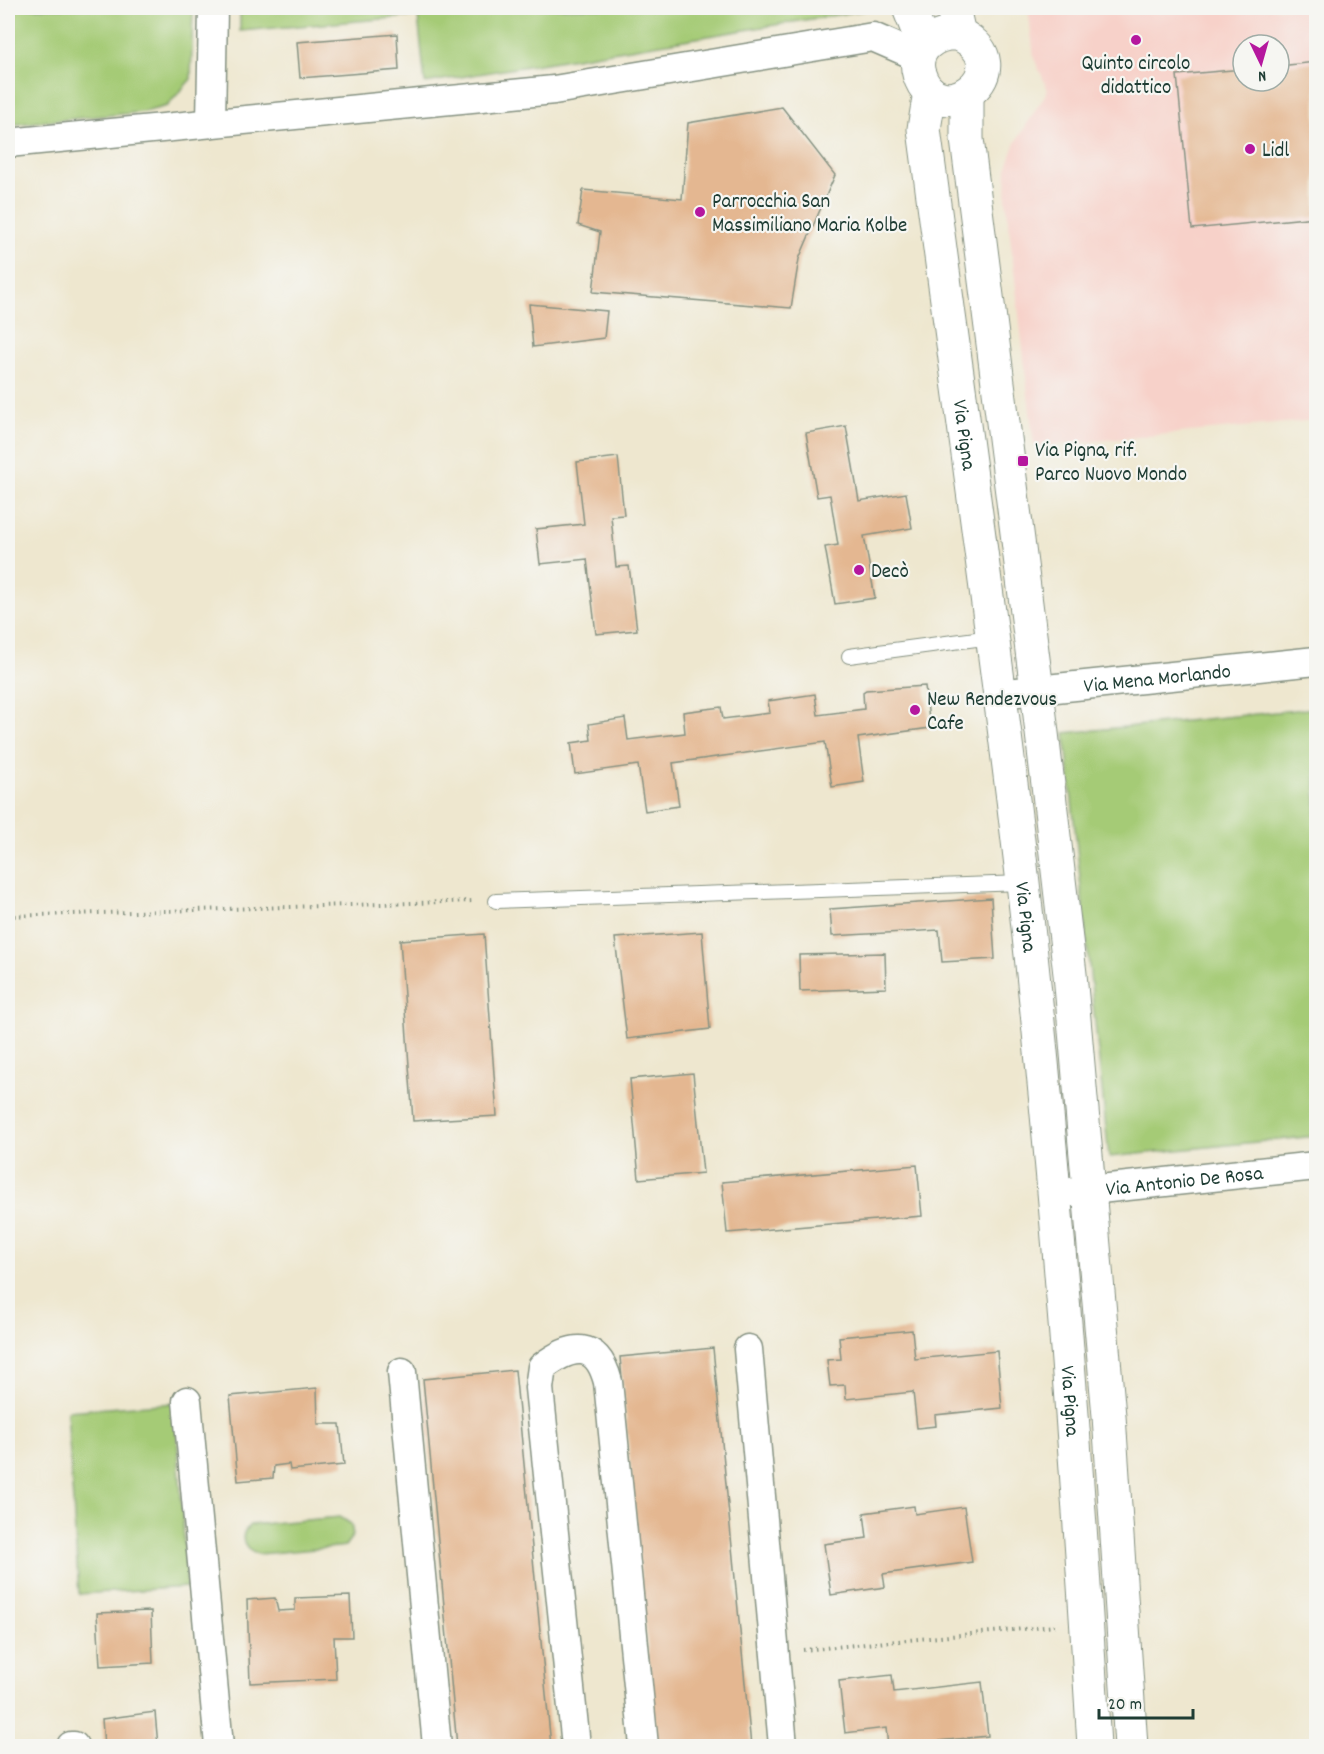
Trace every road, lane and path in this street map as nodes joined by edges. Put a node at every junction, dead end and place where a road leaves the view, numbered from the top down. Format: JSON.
{"nodes":[{"id":1,"x":213,"y":8,"type":"edge"},
{"id":2,"x":909,"y":8,"type":"edge"},
{"id":3,"x":956,"y":21,"type":"edge"},
{"id":4,"x":921,"y":52,"type":"junction"},
{"id":5,"x":930,"y":92,"type":"junction"},
{"id":6,"x":967,"y":95,"type":"junction"},
{"id":7,"x":211,"y":123,"type":"junction"},
{"id":8,"x":8,"y":143,"type":"edge"},
{"id":9,"x":991,"y":637,"type":"junction"},
{"id":10,"x":849,"y":656,"type":"dead end"},
{"id":11,"x":1317,"y":661,"type":"edge"},
{"id":12,"x":1037,"y":690,"type":"junction"},
{"id":13,"x":998,"y":694,"type":"junction"},
{"id":14,"x":1023,"y":883,"type":"junction"},
{"id":15,"x":496,"y":901,"type":"joint"},
{"id":16,"x":8,"y":916,"type":"edge"},
{"id":17,"x":1317,"y":1166,"type":"edge"},
{"id":18,"x":1089,"y":1190,"type":"junction"},
{"id":19,"x":1053,"y":1194,"type":"junction"},
{"id":20,"x":748,"y":1349,"type":"dead end"},
{"id":21,"x":402,"y":1372,"type":"dead end"},
{"id":22,"x":187,"y":1401,"type":"dead end"},
{"id":23,"x":1086,"y":1623,"type":"junction"},
{"id":24,"x":775,"y":1653,"type":"junction"},
{"id":25,"x":219,"y":1746,"type":"edge"},
{"id":26,"x":437,"y":1746,"type":"edge"},
{"id":27,"x":576,"y":1746,"type":"edge"},
{"id":28,"x":644,"y":1746,"type":"edge"},
{"id":29,"x":783,"y":1746,"type":"edge"},
{"id":30,"x":1094,"y":1746,"type":"edge"},
{"id":31,"x":1131,"y":1746,"type":"edge"}],
"edges":[{"from":1,"to":7,"type":"street"},
{"from":2,"to":4,"type":"main road"},
{"from":3,"to":4,"type":"main road"},
{"from":3,"to":6,"type":"main road"},
{"from":4,"to":5,"type":"main road"},
{"from":4,"to":7,"type":"street"},
{"from":5,"to":6,"type":"main road"},
{"from":5,"to":9,"type":"main road","name":"Via Pigna"},
{"from":6,"to":12,"type":"main road"},
{"from":7,"to":8,"type":"street"},
{"from":9,"to":10,"type":"lane"},
{"from":9,"to":13,"type":"main road","name":"Via Pigna"},
{"from":11,"to":12,"type":"street","name":"Via Mena Morlando"},
{"from":12,"to":13,"type":"street","name":"Via Mena Morlando"},
{"from":12,"to":18,"type":"main road"},
{"from":13,"to":14,"type":"main road","name":"Via Pigna"},
{"from":14,"to":15,"type":"lane"},
{"from":14,"to":19,"type":"main road","name":"Via Pigna"},
{"from":15,"to":16,"type":"path"},
{"from":17,"to":18,"type":"street","name":"Via Antonio De Rosa"},
{"from":18,"to":19,"type":"street","name":"Via Antonio De Rosa"},
{"from":18,"to":31,"type":"main road"},
{"from":19,"to":23,"type":"main road","name":"Via Pigna"},
{"from":20,"to":24,"type":"street"},
{"from":21,"to":26,"type":"street"},
{"from":22,"to":25,"type":"street"},
{"from":23,"to":24,"type":"path"},
{"from":23,"to":30,"type":"main road","name":"Via Pigna"},
{"from":24,"to":29,"type":"street"},
{"from":27,"to":28,"type":"street"}]}
